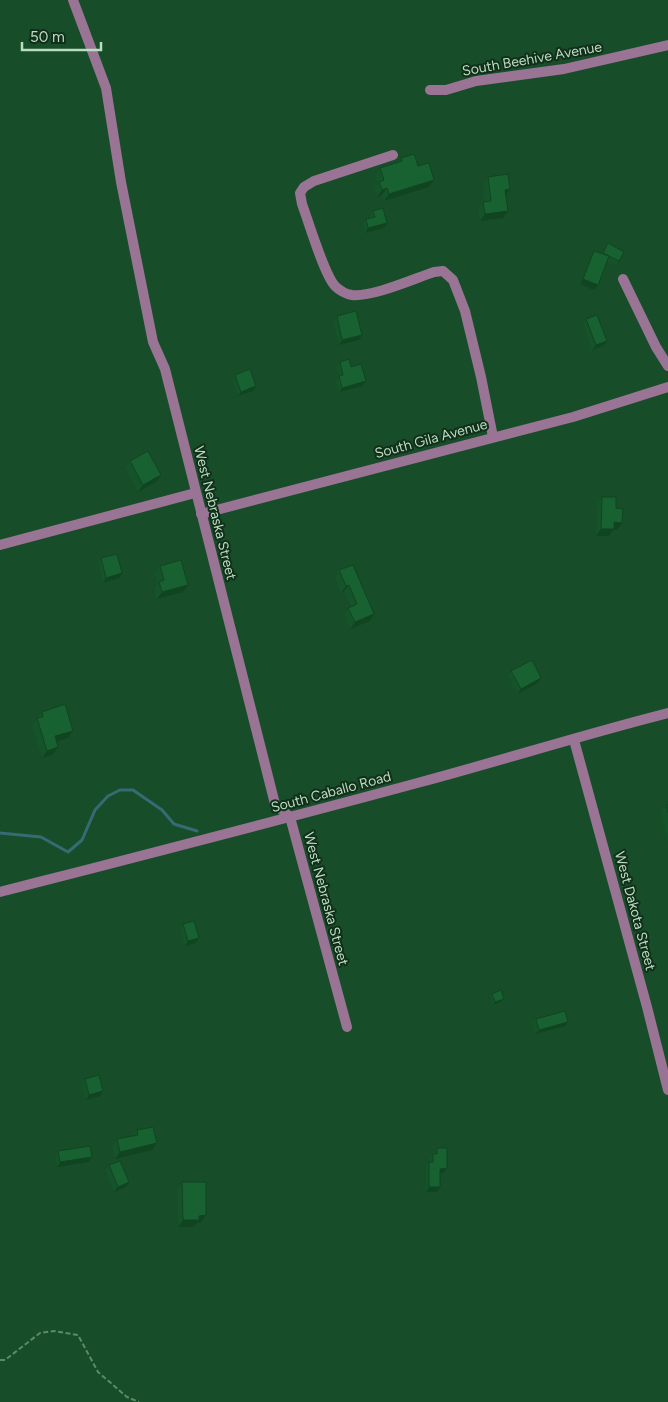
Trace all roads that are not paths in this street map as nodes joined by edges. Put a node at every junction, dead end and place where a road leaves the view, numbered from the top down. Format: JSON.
{"nodes":[{"id":1,"x":73,"y":0,"type":"edge"},
{"id":2,"x":668,"y":45,"type":"edge"},
{"id":3,"x":430,"y":90,"type":"dead end"},
{"id":4,"x":393,"y":155,"type":"dead end"},
{"id":5,"x":622,"y":279,"type":"dead end"},
{"id":6,"x":668,"y":366,"type":"edge"},
{"id":7,"x":668,"y":387,"type":"edge"},
{"id":8,"x":494,"y":437,"type":"junction"},
{"id":9,"x":195,"y":493,"type":"junction"},
{"id":10,"x":201,"y":514,"type":"junction"},
{"id":11,"x":0,"y":545,"type":"edge"},
{"id":12,"x":668,"y":713,"type":"edge"},
{"id":13,"x":574,"y":740,"type":"junction"},
{"id":14,"x":290,"y":817,"type":"junction"},
{"id":15,"x":0,"y":892,"type":"edge"},
{"id":16,"x":347,"y":1027,"type":"dead end"},
{"id":17,"x":668,"y":1090,"type":"edge"}],
"edges":[{"from":1,"to":9,"type":"street","name":"West Nebraska Street"},
{"from":2,"to":3,"type":"street","name":"South Beehive Avenue"},
{"from":4,"to":8,"type":"street"},
{"from":5,"to":6,"type":"street"},
{"from":7,"to":8,"type":"street","name":"South Gila Avenue"},
{"from":8,"to":10,"type":"street","name":"South Gila Avenue"},
{"from":9,"to":10,"type":"street","name":"West Nebraska Street"},
{"from":9,"to":11,"type":"street"},
{"from":10,"to":14,"type":"street","name":"West Nebraska Street"},
{"from":12,"to":13,"type":"street","name":"South Caballo Road"},
{"from":13,"to":14,"type":"street","name":"South Caballo Road"},
{"from":13,"to":17,"type":"street","name":"West Dakota Street"},
{"from":14,"to":15,"type":"street","name":"South Caballo Road"},
{"from":14,"to":16,"type":"street","name":"West Nebraska Street"}]}
